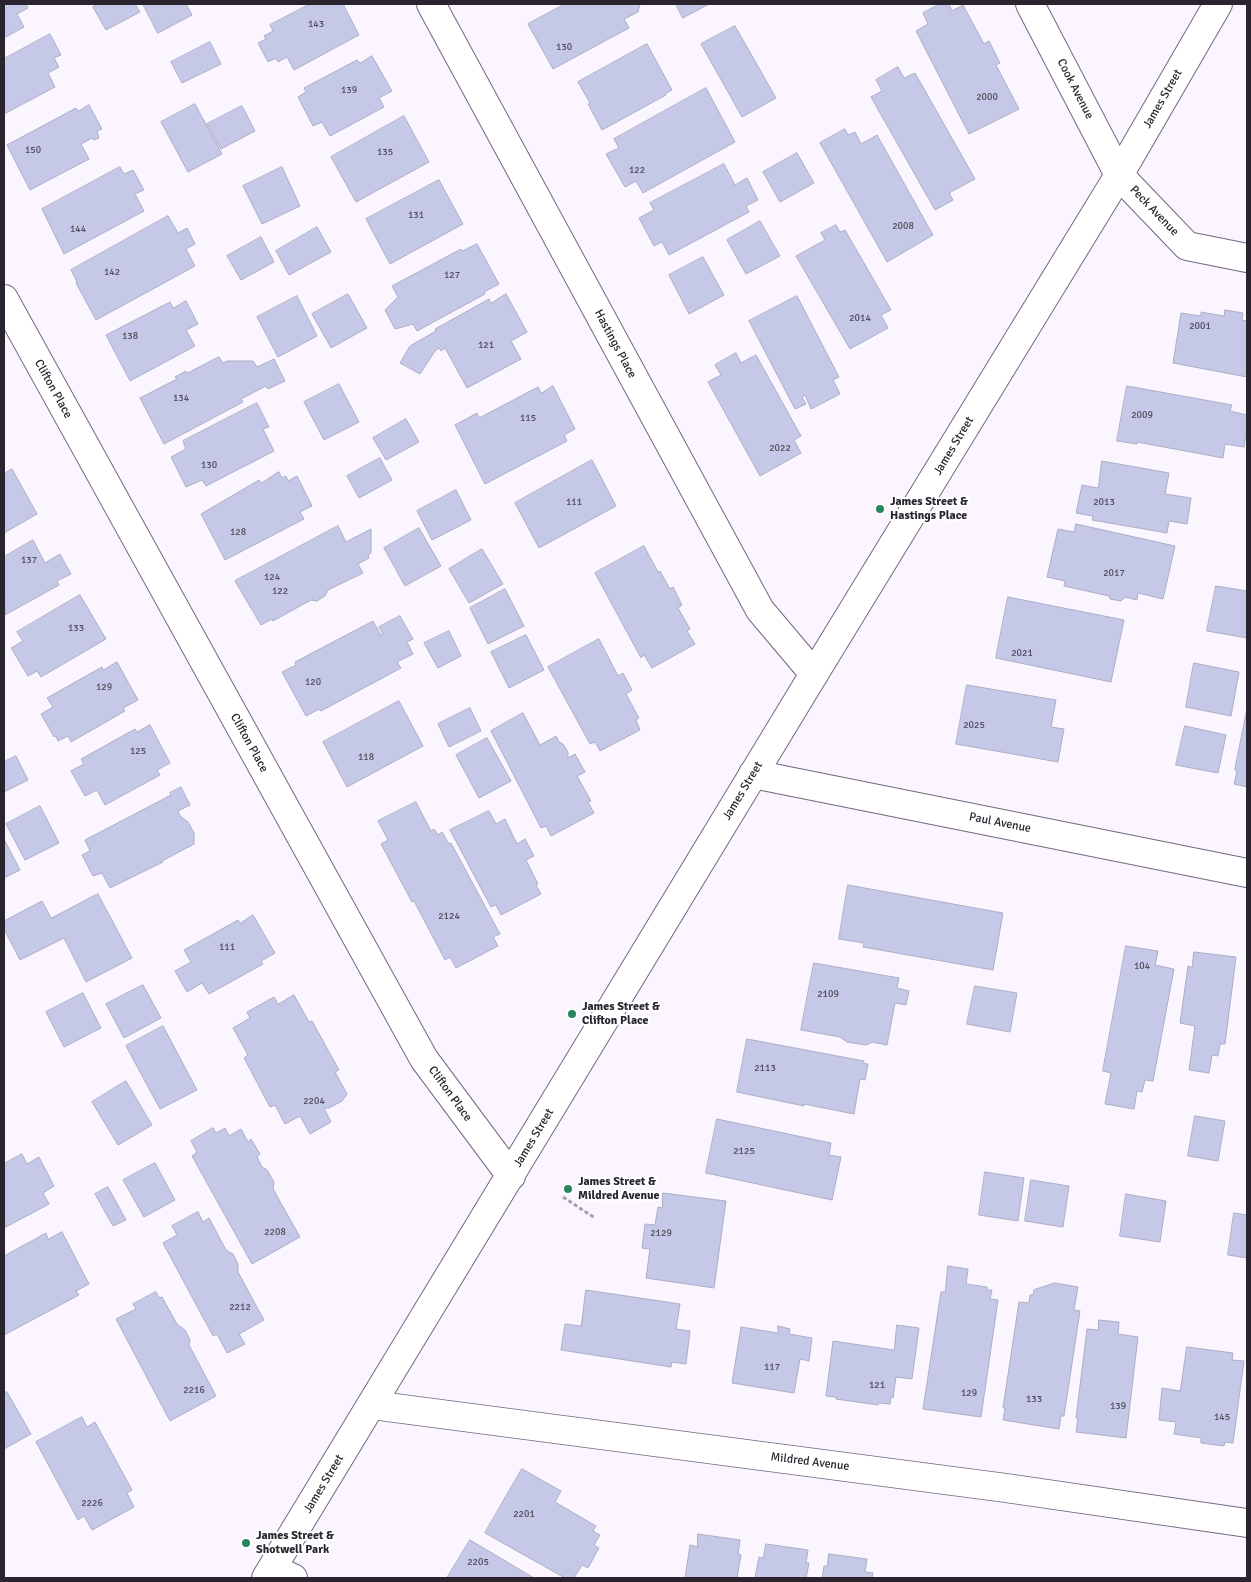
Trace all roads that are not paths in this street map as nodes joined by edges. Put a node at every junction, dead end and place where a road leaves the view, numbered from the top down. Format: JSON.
{"nodes":[{"id":1,"x":431,"y":4,"type":"edge"},
{"id":2,"x":1030,"y":4,"type":"edge"},
{"id":3,"x":1218,"y":4,"type":"edge"},
{"id":4,"x":1119,"y":175,"type":"junction"},
{"id":5,"x":1247,"y":258,"type":"edge"},
{"id":6,"x":4,"y":299,"type":"edge"},
{"id":7,"x":814,"y":674,"type":"junction"},
{"id":8,"x":753,"y":774,"type":"junction"},
{"id":9,"x":1247,"y":872,"type":"edge"},
{"id":10,"x":511,"y":1176,"type":"junction"},
{"id":11,"x":372,"y":1405,"type":"junction"},
{"id":12,"x":1247,"y":1523,"type":"edge"},
{"id":13,"x":277,"y":1575,"type":"edge"}],
"edges":[{"from":1,"to":7,"type":"street","name":"Hastings Place"},
{"from":2,"to":4,"type":"street","name":"Cook Avenue"},
{"from":3,"to":4,"type":"street","name":"James Street"},
{"from":4,"to":5,"type":"street","name":"Peck Avenue"},
{"from":4,"to":7,"type":"street","name":"James Street"},
{"from":6,"to":10,"type":"street","name":"Clifton Place"},
{"from":7,"to":8,"type":"street","name":"James Street"},
{"from":8,"to":9,"type":"street","name":"Paul Avenue"},
{"from":8,"to":10,"type":"street","name":"James Street"},
{"from":10,"to":11,"type":"street","name":"James Street"},
{"from":11,"to":12,"type":"street","name":"Mildred Avenue"},
{"from":11,"to":13,"type":"street","name":"James Street"}]}
